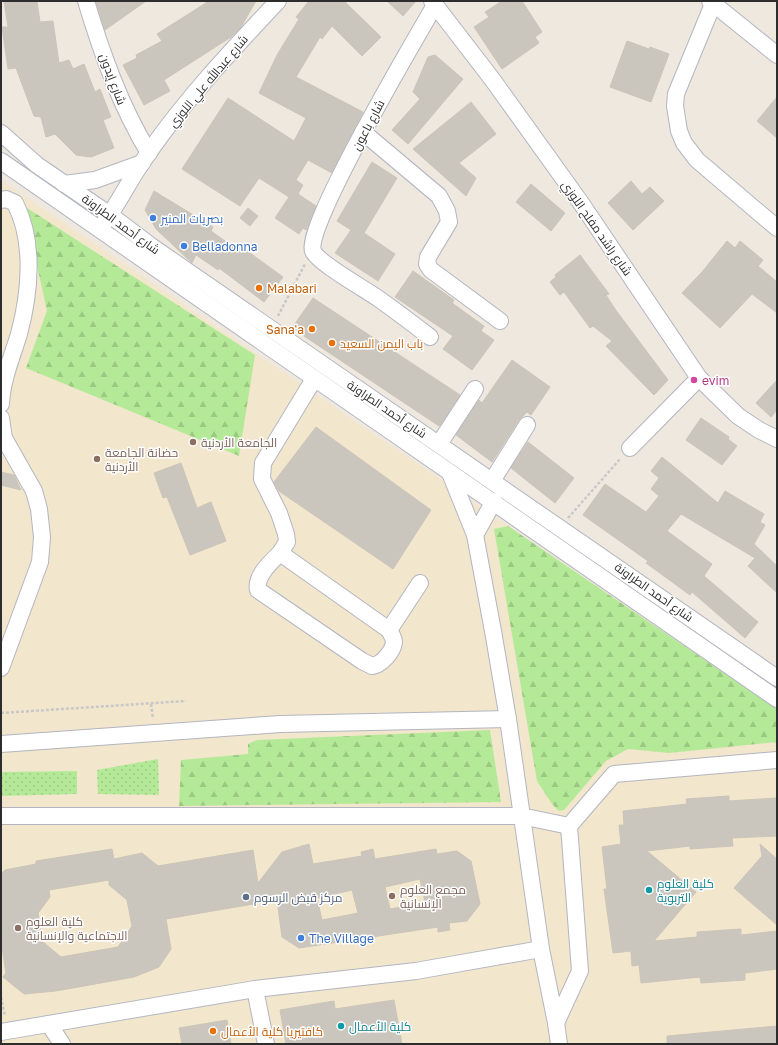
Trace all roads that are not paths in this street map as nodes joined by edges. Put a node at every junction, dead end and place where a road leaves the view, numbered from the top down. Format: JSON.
{"nodes":[{"id":1,"x":86,"y":1,"type":"edge"},
{"id":2,"x":278,"y":1,"type":"edge"},
{"id":3,"x":712,"y":2,"type":"edge"},
{"id":4,"x":433,"y":3,"type":"edge"},
{"id":5,"x":777,"y":55,"type":"edge"},
{"id":6,"x":363,"y":132,"type":"junction"},
{"id":7,"x":1,"y":133,"type":"edge"},
{"id":8,"x":145,"y":158,"type":"junction"},
{"id":9,"x":1,"y":161,"type":"edge"},
{"id":10,"x":64,"y":184,"type":"junction"},
{"id":11,"x":1,"y":200,"type":"edge"},
{"id":12,"x":110,"y":215,"type":"junction"},
{"id":13,"x":777,"y":228,"type":"edge"},
{"id":14,"x":99,"y":230,"type":"junction"},
{"id":15,"x":500,"y":321,"type":"dead end"},
{"id":16,"x":430,"y":337,"type":"dead end"},
{"id":17,"x":700,"y":378,"type":"junction"},
{"id":18,"x":314,"y":379,"type":"junction"},
{"id":19,"x":475,"y":389,"type":"dead end"},
{"id":20,"x":1,"y":404,"type":"edge"},
{"id":21,"x":1,"y":418,"type":"edge"},
{"id":22,"x":527,"y":425,"type":"dead end"},
{"id":23,"x":777,"y":439,"type":"edge"},
{"id":24,"x":440,"y":444,"type":"junction"},
{"id":25,"x":630,"y":448,"type":"road end"},
{"id":26,"x":450,"y":473,"type":"junction"},
{"id":27,"x":492,"y":481,"type":"junction"},
{"id":28,"x":494,"y":502,"type":"junction"},
{"id":29,"x":474,"y":535,"type":"junction"},
{"id":30,"x":280,"y":553,"type":"junction"},
{"id":31,"x":420,"y":582,"type":"dead end"},
{"id":32,"x":389,"y":630,"type":"junction"},
{"id":33,"x":1,"y":668,"type":"edge"},
{"id":34,"x":777,"y":678,"type":"edge"},
{"id":35,"x":777,"y":699,"type":"edge"},
{"id":36,"x":508,"y":719,"type":"junction"},
{"id":37,"x":1,"y":744,"type":"edge"},
{"id":38,"x":777,"y":760,"type":"edge"},
{"id":39,"x":1,"y":816,"type":"edge"},
{"id":40,"x":521,"y":816,"type":"junction"},
{"id":41,"x":569,"y":826,"type":"junction"},
{"id":42,"x":541,"y":949,"type":"junction"},
{"id":43,"x":255,"y":989,"type":"junction"},
{"id":44,"x":556,"y":1023,"type":"junction"},
{"id":45,"x":50,"y":1024,"type":"junction"},
{"id":46,"x":4,"y":1031,"type":"edge"},
{"id":47,"x":62,"y":1044,"type":"edge"},
{"id":48,"x":266,"y":1044,"type":"edge"},
{"id":49,"x":559,"y":1044,"type":"edge"}],
"edges":[{"from":1,"to":8,"type":"street","name":"شارع إيدون"},
{"from":2,"to":8,"type":"street","name":"شارع عبدالله علي اللوزي"},
{"from":3,"to":5,"type":"street"},
{"from":3,"to":13,"type":"street"},
{"from":4,"to":6,"type":"street","name":"شارع باعون"},
{"from":4,"to":17,"type":"street","name":"شارع راشد مفلح اللوزي"},
{"from":6,"to":15,"type":"street"},
{"from":6,"to":16,"type":"street","name":"شارع باعون"},
{"from":7,"to":10,"type":"street","name":"شارع أحمد الطراونة"},
{"from":8,"to":10,"type":"street"},
{"from":8,"to":12,"type":"street","name":"شارع عبدالله علي اللوزي"},
{"from":9,"to":14,"type":"street","name":"شارع أحمد الطراونة"},
{"from":10,"to":12,"type":"street","name":"شارع أحمد الطراونة"},
{"from":11,"to":20,"type":"street"},
{"from":12,"to":14,"type":"street","name":"شارع عبدالله علي اللوزي"},
{"from":12,"to":24,"type":"street","name":"شارع أحمد الطراونة"},
{"from":14,"to":18,"type":"street","name":"شارع أحمد الطراونة"},
{"from":17,"to":23,"type":"street","name":"شارع راشد مفلح اللوزي"},
{"from":17,"to":25,"type":"street"},
{"from":18,"to":26,"type":"street","name":"شارع أحمد الطراونة"},
{"from":18,"to":30,"type":"street"},
{"from":19,"to":24,"type":"street"},
{"from":21,"to":33,"type":"street"},
{"from":22,"to":27,"type":"street"},
{"from":24,"to":27,"type":"street","name":"شارع أحمد الطراونة"},
{"from":26,"to":28,"type":"street","name":"شارع أحمد الطراونة"},
{"from":26,"to":29,"type":"street"},
{"from":27,"to":34,"type":"street","name":"شارع أحمد الطراونة"},
{"from":28,"to":29,"type":"street"},
{"from":28,"to":35,"type":"street","name":"شارع أحمد الطراونة"},
{"from":29,"to":36,"type":"street"},
{"from":30,"to":32,"type":"street"},
{"from":30,"to":32,"type":"street"},
{"from":31,"to":32,"type":"street"},
{"from":36,"to":37,"type":"street"},
{"from":36,"to":40,"type":"street"},
{"from":38,"to":41,"type":"street"},
{"from":39,"to":40,"type":"street"},
{"from":40,"to":41,"type":"street"},
{"from":40,"to":42,"type":"street"},
{"from":41,"to":44,"type":"street"},
{"from":42,"to":43,"type":"street"},
{"from":42,"to":44,"type":"street"},
{"from":43,"to":45,"type":"street"},
{"from":43,"to":48,"type":"street"},
{"from":44,"to":49,"type":"street"},
{"from":45,"to":46,"type":"street"},
{"from":45,"to":47,"type":"street"}]}
